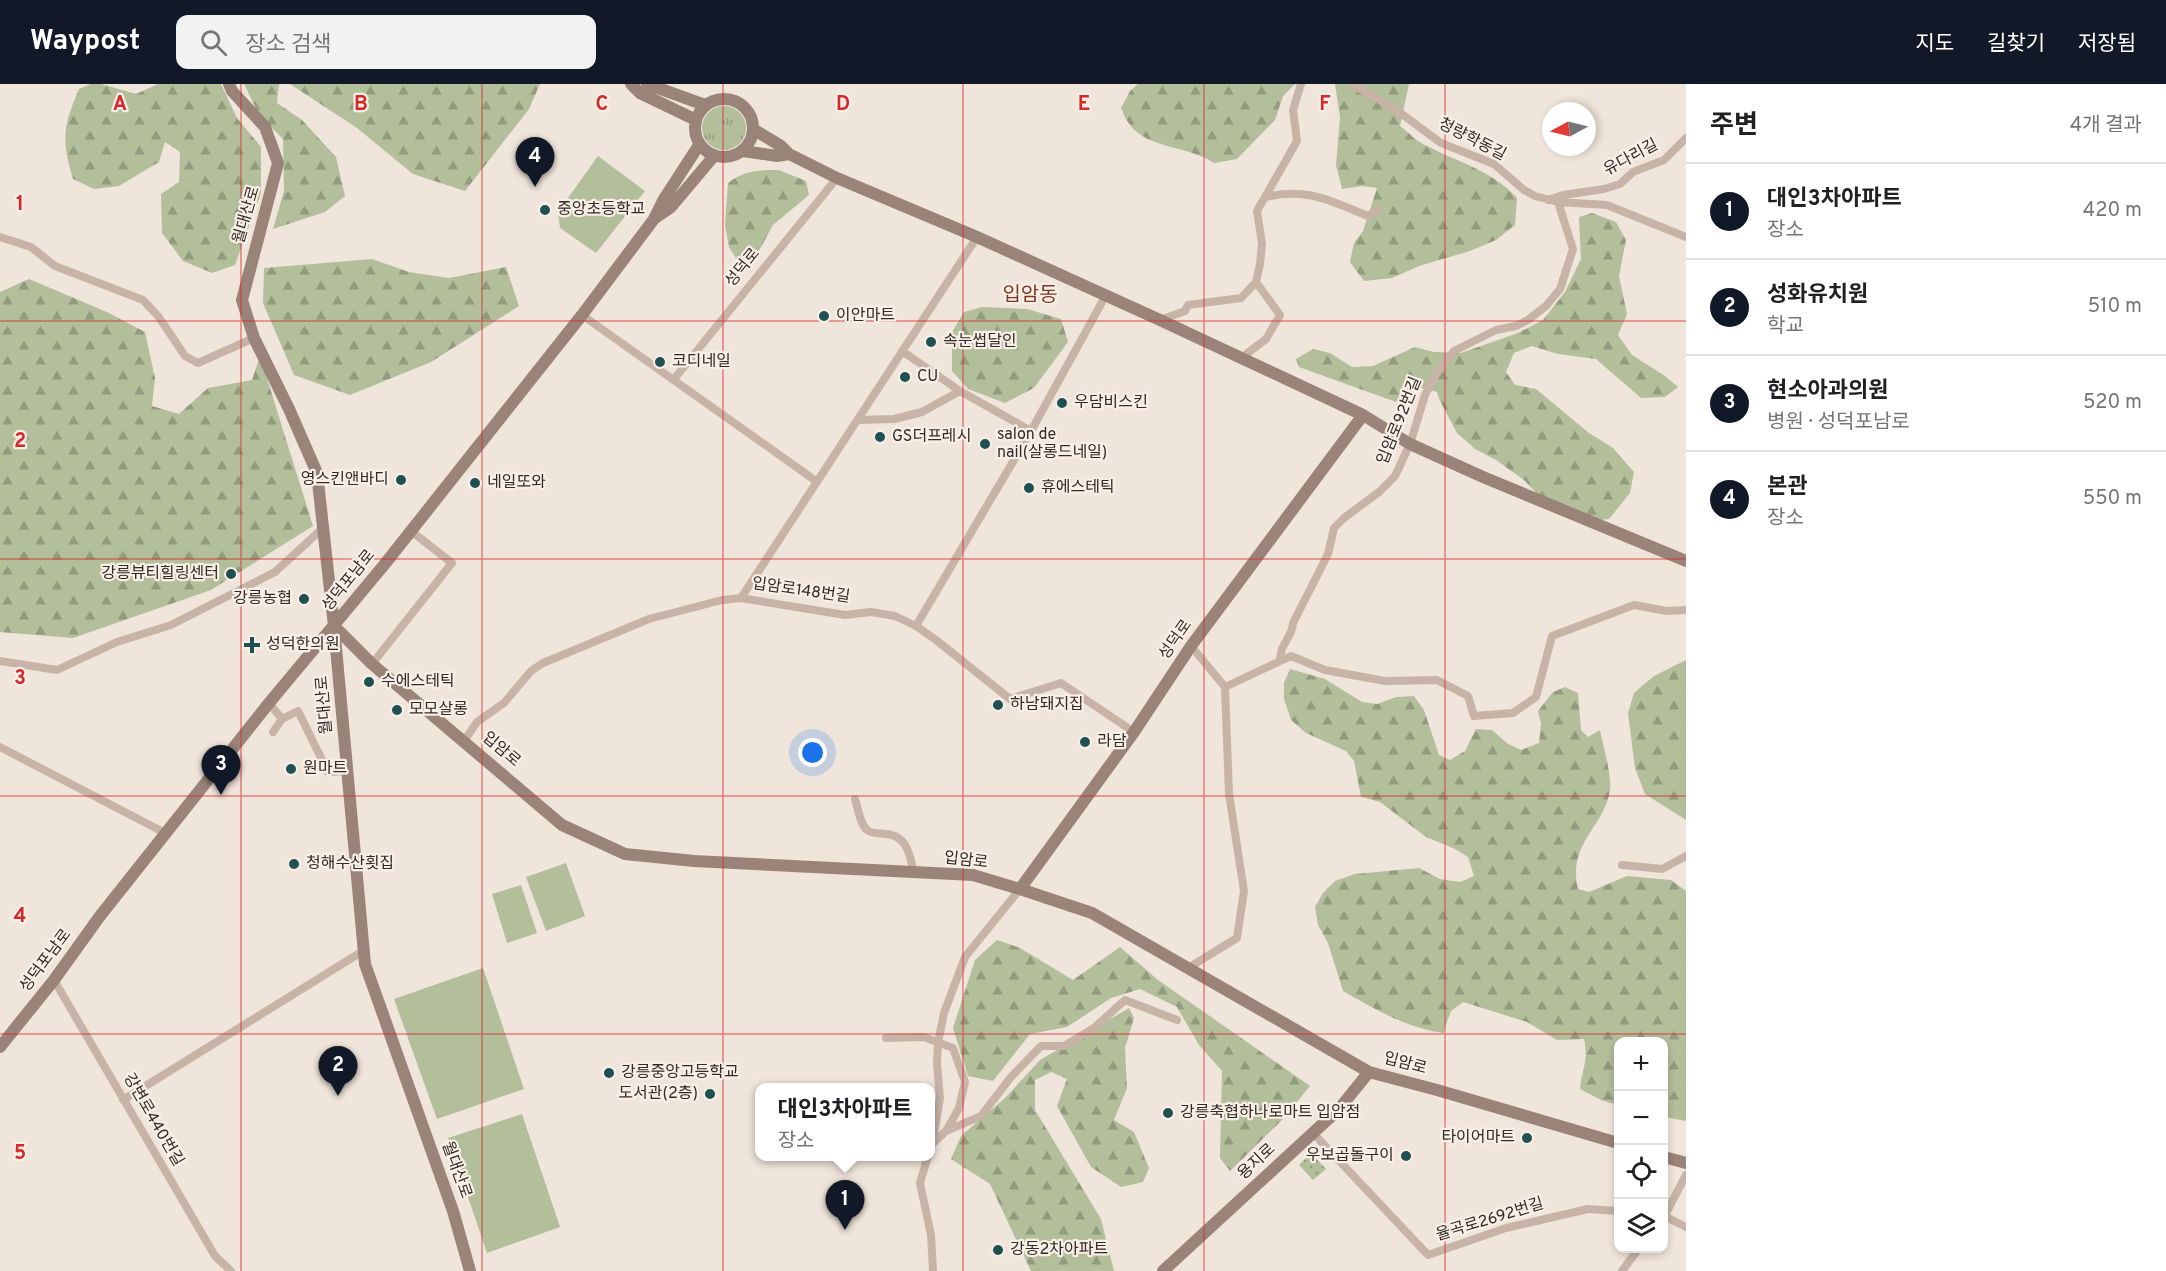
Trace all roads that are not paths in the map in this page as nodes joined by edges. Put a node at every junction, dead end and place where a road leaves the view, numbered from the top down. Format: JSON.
{"nodes":[{"id":1,"x":229,"y":84,"type":"edge"},
{"id":2,"x":631,"y":84,"type":"edge"},
{"id":3,"x":647,"y":84,"type":"edge"},
{"id":4,"x":1301,"y":84,"type":"edge"},
{"id":5,"x":1352,"y":84,"type":"edge"},
{"id":6,"x":671,"y":88,"type":"edge"},
{"id":7,"x":705,"y":105,"type":"junction"},
{"id":8,"x":696,"y":120,"type":"junction"},
{"id":9,"x":753,"y":129,"type":"junction"},
{"id":10,"x":1686,"y":138,"type":"edge"},
{"id":11,"x":699,"y":145,"type":"junction"},
{"id":12,"x":743,"y":151,"type":"junction"},
{"id":13,"x":789,"y":154,"type":"junction"},
{"id":14,"x":714,"y":156,"type":"junction"},
{"id":15,"x":837,"y":178,"type":"junction"},
{"id":16,"x":1266,"y":197,"type":"junction"},
{"id":17,"x":1548,"y":200,"type":"junction"},
{"id":18,"x":1558,"y":202,"type":"junction"},
{"id":19,"x":1378,"y":210,"type":"dead end"},
{"id":20,"x":654,"y":219,"type":"junction"},
{"id":21,"x":0,"y":237,"type":"edge"},
{"id":22,"x":977,"y":237,"type":"junction"},
{"id":23,"x":1686,"y":237,"type":"edge"},
{"id":24,"x":1256,"y":282,"type":"junction"},
{"id":25,"x":1106,"y":295,"type":"junction"},
{"id":26,"x":582,"y":315,"type":"junction"},
{"id":27,"x":1160,"y":320,"type":"junction"},
{"id":28,"x":254,"y":338,"type":"junction"},
{"id":29,"x":902,"y":351,"type":"junction"},
{"id":30,"x":1240,"y":358,"type":"junction"},
{"id":31,"x":674,"y":379,"type":"junction"},
{"id":32,"x":960,"y":391,"type":"junction"},
{"id":33,"x":1363,"y":415,"type":"junction"},
{"id":34,"x":858,"y":420,"type":"junction"},
{"id":35,"x":1031,"y":432,"type":"junction"},
{"id":36,"x":1410,"y":444,"type":"junction"},
{"id":37,"x":816,"y":481,"type":"junction"},
{"id":38,"x":323,"y":528,"type":"junction"},
{"id":39,"x":411,"y":531,"type":"junction"},
{"id":40,"x":1686,"y":561,"type":"edge"},
{"id":41,"x":741,"y":598,"type":"junction"},
{"id":42,"x":1686,"y":610,"type":"edge"},
{"id":43,"x":334,"y":626,"type":"junction"},
{"id":44,"x":916,"y":626,"type":"junction"},
{"id":45,"x":1191,"y":646,"type":"junction"},
{"id":46,"x":0,"y":661,"type":"edge"},
{"id":47,"x":1280,"y":661,"type":"junction"},
{"id":48,"x":372,"y":664,"type":"junction"},
{"id":49,"x":1226,"y":687,"type":"junction"},
{"id":50,"x":269,"y":703,"type":"junction"},
{"id":51,"x":282,"y":719,"type":"junction"},
{"id":52,"x":273,"y":732,"type":"dead end"},
{"id":53,"x":1134,"y":732,"type":"junction"},
{"id":54,"x":464,"y":741,"type":"junction"},
{"id":55,"x":0,"y":747,"type":"edge"},
{"id":56,"x":348,"y":771,"type":"junction"},
{"id":57,"x":855,"y":799,"type":"dead end"},
{"id":58,"x":167,"y":834,"type":"junction"},
{"id":59,"x":1686,"y":856,"type":"edge"},
{"id":60,"x":1622,"y":865,"type":"dead end"},
{"id":61,"x":914,"y":873,"type":"junction"},
{"id":62,"x":1020,"y":889,"type":"junction"},
{"id":63,"x":363,"y":951,"type":"junction"},
{"id":64,"x":1188,"y":968,"type":"junction"},
{"id":65,"x":54,"y":980,"type":"junction"},
{"id":66,"x":1177,"y":1020,"type":"dead end"},
{"id":67,"x":886,"y":1038,"type":"dead end"},
{"id":68,"x":938,"y":1042,"type":"junction"},
{"id":69,"x":0,"y":1047,"type":"edge"},
{"id":70,"x":1369,"y":1072,"type":"junction"},
{"id":71,"x":123,"y":1100,"type":"junction"},
{"id":72,"x":935,"y":1125,"type":"edge"},
{"id":73,"x":946,"y":1131,"type":"junction"},
{"id":74,"x":1312,"y":1133,"type":"junction"},
{"id":75,"x":1614,"y":1142,"type":"edge"},
{"id":76,"x":935,"y":1143,"type":"edge"},
{"id":77,"x":1668,"y":1158,"type":"edge"},
{"id":78,"x":927,"y":1161,"type":"edge"},
{"id":79,"x":1686,"y":1163,"type":"edge"},
{"id":80,"x":1686,"y":1175,"type":"edge"},
{"id":81,"x":1668,"y":1209,"type":"edge"},
{"id":82,"x":1614,"y":1211,"type":"edge"},
{"id":83,"x":1668,"y":1218,"type":"edge"},
{"id":84,"x":1686,"y":1227,"type":"edge"},
{"id":85,"x":1635,"y":1253,"type":"edge"},
{"id":86,"x":231,"y":1271,"type":"edge"},
{"id":87,"x":470,"y":1271,"type":"edge"},
{"id":88,"x":933,"y":1271,"type":"edge"},
{"id":89,"x":1163,"y":1271,"type":"edge"},
{"id":90,"x":1622,"y":1271,"type":"edge"}],
"edges":[{"from":1,"to":28,"type":"street","name":"월대산로"},
{"from":2,"to":8,"type":"street"},
{"from":3,"to":6,"type":"street"},
{"from":4,"to":16,"type":"street"},
{"from":5,"to":17,"type":"street","name":"청량학동길"},
{"from":6,"to":7,"type":"street"},
{"from":7,"to":8,"type":"street"},
{"from":7,"to":9,"type":"street"},
{"from":8,"to":11,"type":"street"},
{"from":9,"to":12,"type":"street"},
{"from":9,"to":13,"type":"street"},
{"from":10,"to":17,"type":"street","name":"유다리길"},
{"from":11,"to":14,"type":"street"},
{"from":11,"to":20,"type":"street"},
{"from":12,"to":13,"type":"street"},
{"from":12,"to":14,"type":"street"},
{"from":13,"to":15,"type":"street"},
{"from":14,"to":20,"type":"street"},
{"from":15,"to":22,"type":"street"},
{"from":15,"to":31,"type":"street","name":"성덕로"},
{"from":16,"to":19,"type":"street"},
{"from":16,"to":24,"type":"street"},
{"from":17,"to":18,"type":"street","name":"청량학동길"},
{"from":18,"to":23,"type":"street","name":"청량학동길"},
{"from":18,"to":36,"type":"street","name":"입암로92번길"},
{"from":20,"to":26,"type":"street","name":"성덕포남로"},
{"from":21,"to":28,"type":"street"},
{"from":22,"to":25,"type":"street"},
{"from":22,"to":29,"type":"street"},
{"from":24,"to":27,"type":"street"},
{"from":24,"to":30,"type":"street"},
{"from":25,"to":27,"type":"street"},
{"from":25,"to":35,"type":"street"},
{"from":26,"to":31,"type":"street"},
{"from":26,"to":39,"type":"street","name":"성덕포남로"},
{"from":27,"to":30,"type":"street"},
{"from":28,"to":38,"type":"street","name":"월대산로"},
{"from":29,"to":32,"type":"street"},
{"from":29,"to":34,"type":"street"},
{"from":30,"to":33,"type":"street"},
{"from":31,"to":37,"type":"street"},
{"from":32,"to":34,"type":"street"},
{"from":32,"to":35,"type":"street"},
{"from":33,"to":36,"type":"street"},
{"from":33,"to":45,"type":"street","name":"성덕로"},
{"from":34,"to":37,"type":"street"},
{"from":35,"to":44,"type":"street"},
{"from":36,"to":40,"type":"street"},
{"from":36,"to":47,"type":"street","name":"입암로92번길"},
{"from":37,"to":41,"type":"street"},
{"from":38,"to":43,"type":"street","name":"월대산로"},
{"from":38,"to":46,"type":"street"},
{"from":39,"to":43,"type":"street","name":"성덕포남로"},
{"from":39,"to":48,"type":"street"},
{"from":41,"to":44,"type":"street","name":"입암로148번길"},
{"from":41,"to":54,"type":"street","name":"입암로148번길"},
{"from":42,"to":47,"type":"street"},
{"from":43,"to":48,"type":"street","name":"입암로"},
{"from":43,"to":50,"type":"street","name":"성덕포남로"},
{"from":43,"to":56,"type":"street","name":"월대산로"},
{"from":44,"to":53,"type":"street","name":"입암로148번길"},
{"from":45,"to":49,"type":"street"},
{"from":45,"to":53,"type":"street","name":"성덕로"},
{"from":47,"to":49,"type":"street"},
{"from":48,"to":54,"type":"street","name":"입암로"},
{"from":49,"to":64,"type":"street"},
{"from":50,"to":51,"type":"street"},
{"from":50,"to":58,"type":"street","name":"성덕포남로"},
{"from":51,"to":52,"type":"street"},
{"from":51,"to":56,"type":"street"},
{"from":53,"to":62,"type":"street","name":"성덕로"},
{"from":54,"to":61,"type":"street","name":"입암로"},
{"from":55,"to":58,"type":"street"},
{"from":56,"to":63,"type":"street","name":"월대산로"},
{"from":57,"to":61,"type":"street"},
{"from":58,"to":65,"type":"street","name":"성덕포남로"},
{"from":59,"to":60,"type":"street"},
{"from":61,"to":62,"type":"street","name":"입암로"},
{"from":62,"to":64,"type":"street","name":"입암로"},
{"from":62,"to":68,"type":"street"},
{"from":63,"to":71,"type":"street"},
{"from":63,"to":87,"type":"street","name":"월대산로"},
{"from":64,"to":70,"type":"street","name":"입암로"},
{"from":65,"to":69,"type":"street","name":"성덕포남로"},
{"from":65,"to":71,"type":"street","name":"강변로440번길"},
{"from":66,"to":73,"type":"street"},
{"from":67,"to":68,"type":"street"},
{"from":68,"to":72,"type":"street"},
{"from":68,"to":73,"type":"street"},
{"from":70,"to":74,"type":"street","name":"용지로"},
{"from":70,"to":75,"type":"street","name":"입암로"},
{"from":71,"to":86,"type":"street","name":"강변로440번길"},
{"from":73,"to":76,"type":"street"},
{"from":74,"to":82,"type":"street","name":"율곡로2692번길"},
{"from":74,"to":89,"type":"street","name":"용지로"},
{"from":77,"to":79,"type":"street"},
{"from":78,"to":88,"type":"street"},
{"from":80,"to":81,"type":"street"},
{"from":83,"to":84,"type":"street"},
{"from":85,"to":90,"type":"street"}]}
